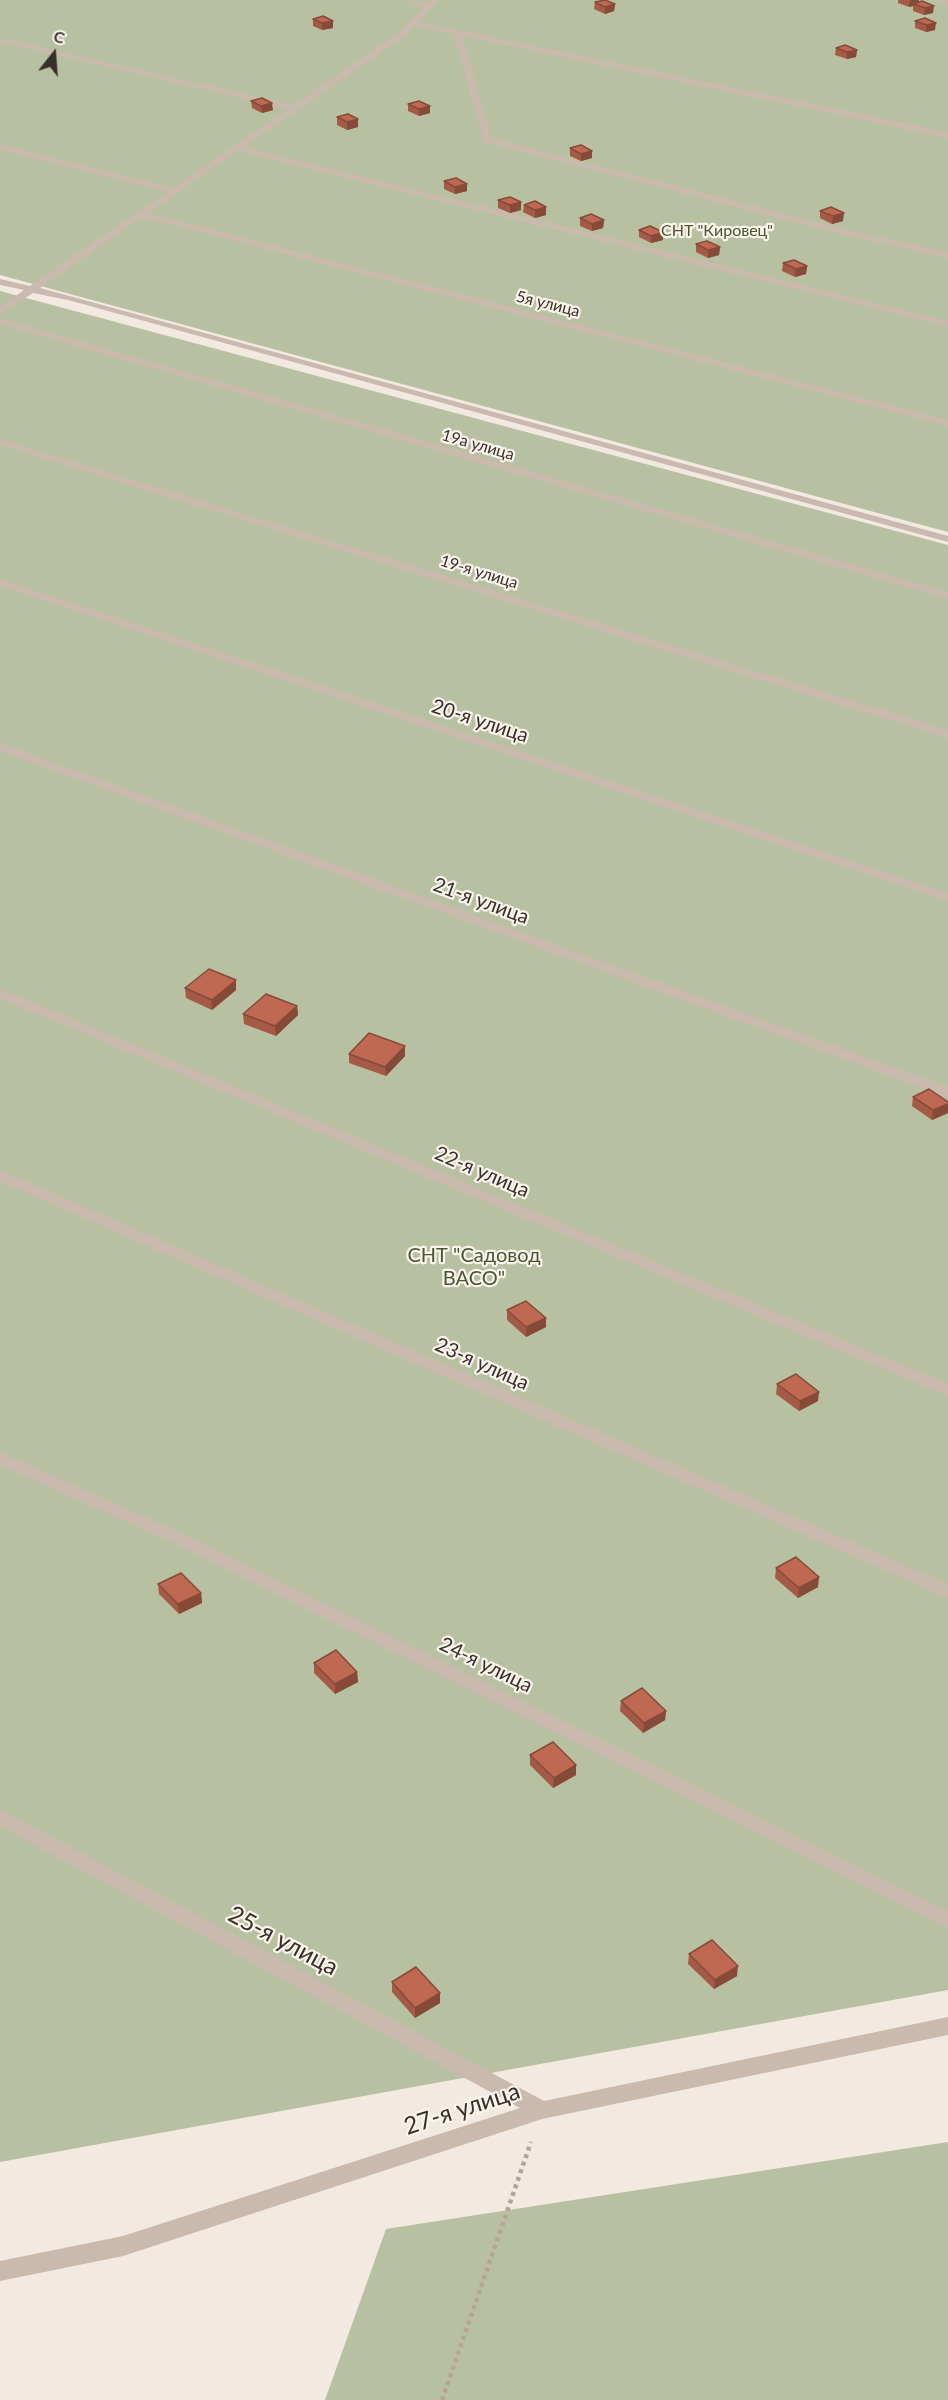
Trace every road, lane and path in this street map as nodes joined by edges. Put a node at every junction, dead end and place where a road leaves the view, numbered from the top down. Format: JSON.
{"nodes":[{"id":1,"x":399,"y":0,"type":"edge"},
{"id":2,"x":940,"y":0,"type":"edge"},
{"id":3,"x":431,"y":3,"type":"edge"},
{"id":4,"x":948,"y":5,"type":"edge"},
{"id":5,"x":414,"y":22,"type":"junction"},
{"id":6,"x":457,"y":32,"type":"junction"},
{"id":7,"x":0,"y":40,"type":"edge"},
{"id":8,"x":296,"y":108,"type":"junction"},
{"id":9,"x":948,"y":135,"type":"edge"},
{"id":10,"x":0,"y":147,"type":"edge"},
{"id":11,"x":237,"y":148,"type":"junction"},
{"id":12,"x":175,"y":191,"type":"junction"},
{"id":13,"x":141,"y":214,"type":"junction"},
{"id":14,"x":948,"y":255,"type":"edge"},
{"id":15,"x":0,"y":282,"type":"edge"},
{"id":16,"x":31,"y":290,"type":"junction"},
{"id":17,"x":0,"y":311,"type":"edge"},
{"id":18,"x":0,"y":321,"type":"edge"},
{"id":19,"x":948,"y":324,"type":"edge"},
{"id":20,"x":948,"y":423,"type":"edge"},
{"id":21,"x":0,"y":442,"type":"edge"},
{"id":22,"x":948,"y":539,"type":"edge"},
{"id":23,"x":0,"y":582,"type":"edge"},
{"id":24,"x":948,"y":596,"type":"edge"},
{"id":25,"x":948,"y":734,"type":"edge"},
{"id":26,"x":0,"y":747,"type":"edge"},
{"id":27,"x":948,"y":897,"type":"edge"},
{"id":28,"x":0,"y":993,"type":"edge"},
{"id":29,"x":948,"y":1092,"type":"edge"},
{"id":30,"x":0,"y":1175,"type":"edge"},
{"id":31,"x":948,"y":1390,"type":"edge"},
{"id":32,"x":0,"y":1458,"type":"edge"},
{"id":33,"x":948,"y":1591,"type":"edge"},
{"id":34,"x":0,"y":1817,"type":"edge"},
{"id":35,"x":948,"y":1920,"type":"edge"},
{"id":36,"x":948,"y":2026,"type":"edge"},
{"id":37,"x":542,"y":2110,"type":"junction"},
{"id":38,"x":0,"y":2271,"type":"edge"},
{"id":39,"x":442,"y":2400,"type":"edge"}],
"edges":[{"from":1,"to":3,"type":"street"},
{"from":2,"to":4,"type":"street"},
{"from":3,"to":5,"type":"street"},
{"from":5,"to":6,"type":"street"},
{"from":5,"to":8,"type":"street"},
{"from":6,"to":9,"type":"street"},
{"from":6,"to":14,"type":"street"},
{"from":7,"to":8,"type":"street"},
{"from":8,"to":11,"type":"street"},
{"from":10,"to":12,"type":"street"},
{"from":11,"to":12,"type":"street"},
{"from":11,"to":19,"type":"street"},
{"from":12,"to":13,"type":"street"},
{"from":13,"to":16,"type":"street"},
{"from":13,"to":20,"type":"street","name":"5я улица"},
{"from":15,"to":16,"type":"street"},
{"from":16,"to":17,"type":"street"},
{"from":16,"to":22,"type":"street"},
{"from":18,"to":24,"type":"street","name":"19а улица"},
{"from":21,"to":25,"type":"street","name":"19-я улица"},
{"from":23,"to":27,"type":"street","name":"20-я улица"},
{"from":26,"to":29,"type":"street","name":"21-я улица"},
{"from":28,"to":31,"type":"street","name":"22-я улица"},
{"from":30,"to":33,"type":"street","name":"23-я улица"},
{"from":32,"to":35,"type":"street","name":"24-я улица"},
{"from":34,"to":37,"type":"street","name":"25-я улица"},
{"from":36,"to":37,"type":"street","name":"27-я улица"},
{"from":37,"to":38,"type":"street","name":"27-я улица"},
{"from":37,"to":39,"type":"path"}]}
